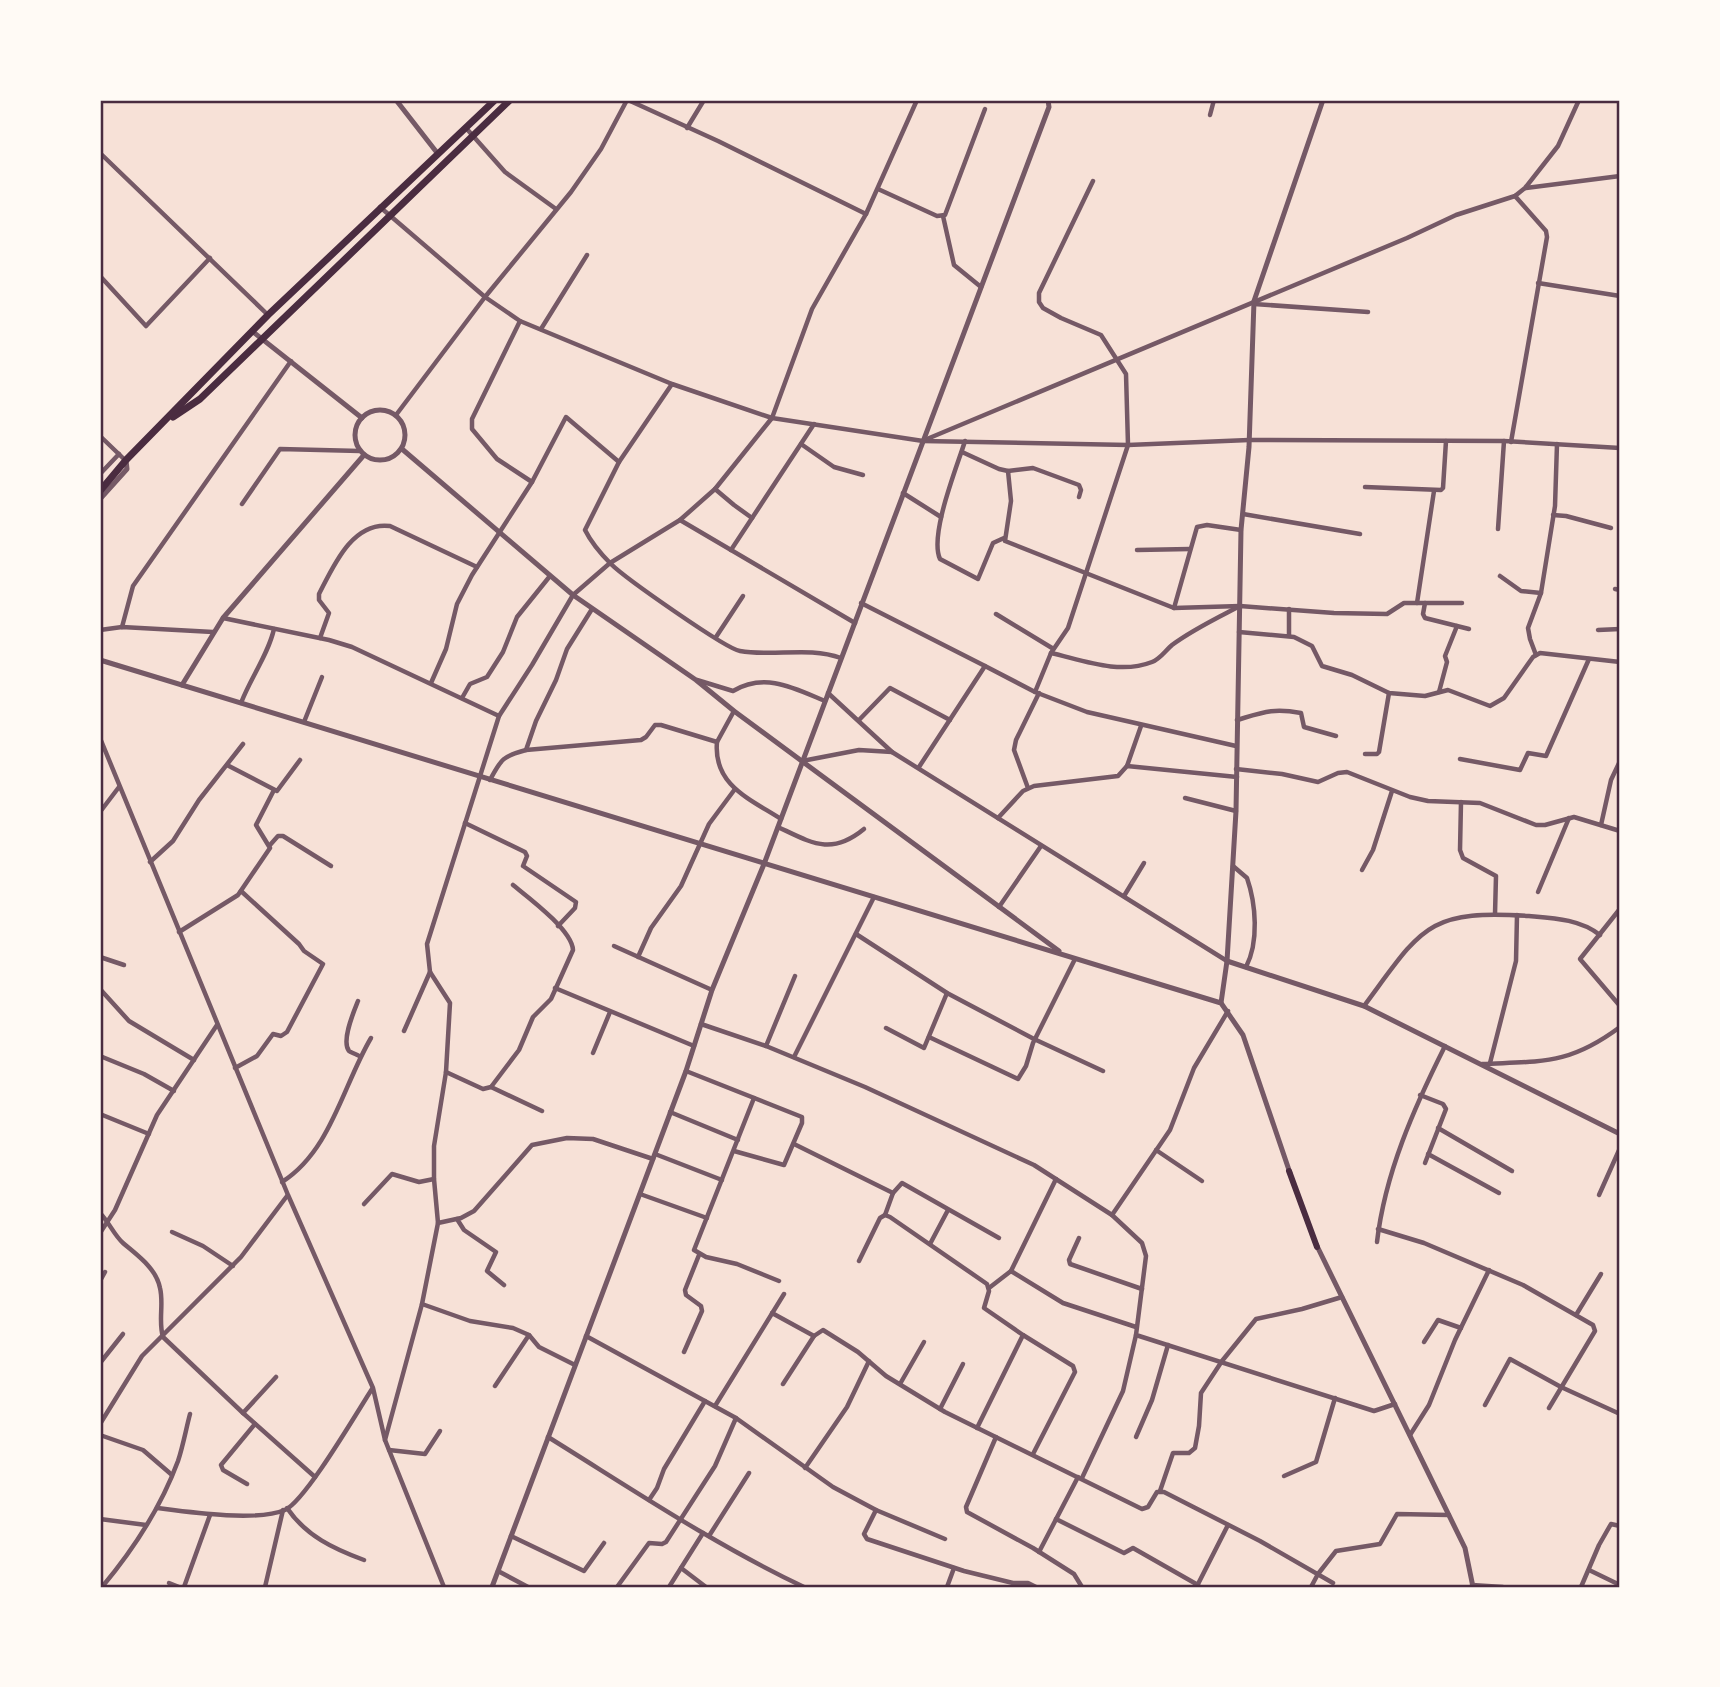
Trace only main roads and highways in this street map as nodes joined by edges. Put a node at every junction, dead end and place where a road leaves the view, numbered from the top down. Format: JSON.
{"nodes":[{"id":1,"x":495,"y":100,"type":"edge"},
{"id":2,"x":510,"y":100,"type":"edge"},
{"id":3,"x":164,"y":423,"type":"junction"},
{"id":4,"x":100,"y":491,"type":"edge"},
{"id":5,"x":1289,"y":1171,"type":"road end"},
{"id":6,"x":1317,"y":1247,"type":"road end"}],
"edges":[{"from":1,"to":3,"type":"main road"},
{"from":2,"to":3,"type":"main road"},
{"from":3,"to":4,"type":"main road"},
{"from":5,"to":6,"type":"main road"}]}
